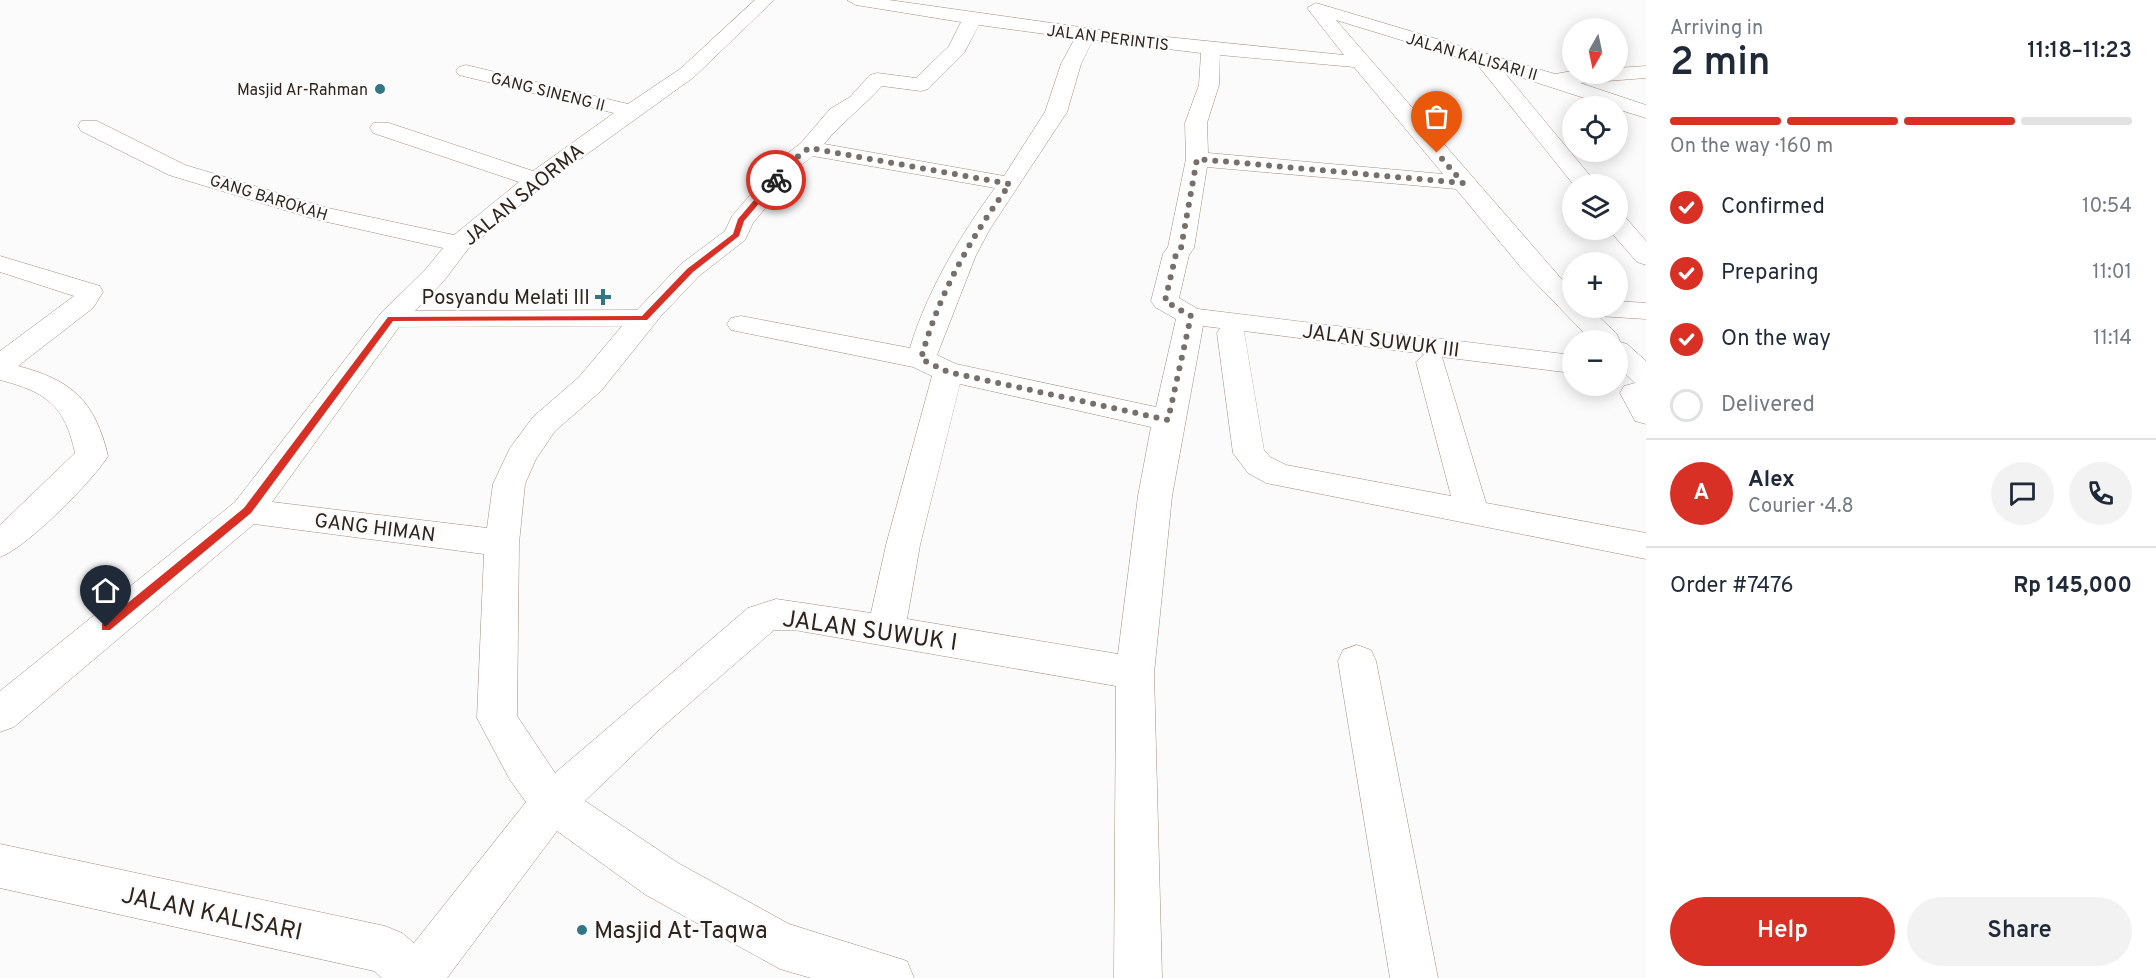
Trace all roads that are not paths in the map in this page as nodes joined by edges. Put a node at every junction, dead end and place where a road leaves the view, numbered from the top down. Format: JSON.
{"nodes":[{"id":1,"x":765,"y":0,"type":"edge"},
{"id":2,"x":856,"y":0,"type":"edge"},
{"id":3,"x":1308,"y":4,"type":"edge"},
{"id":4,"x":944,"y":7,"type":"edge"},
{"id":5,"x":984,"y":16,"type":"junction"},
{"id":6,"x":1086,"y":35,"type":"junction"},
{"id":7,"x":1211,"y":50,"type":"junction"},
{"id":8,"x":1482,"y":59,"type":"junction"},
{"id":9,"x":1361,"y":62,"type":"junction"},
{"id":10,"x":466,"y":71,"type":"dead end"},
{"id":11,"x":1646,"y":72,"type":"edge"},
{"id":12,"x":1549,"y":79,"type":"junction"},
{"id":13,"x":631,"y":111,"type":"junction"},
{"id":14,"x":1646,"y":112,"type":"edge"},
{"id":15,"x":89,"y":126,"type":"dead end"},
{"id":16,"x":381,"y":128,"type":"dead end"},
{"id":17,"x":809,"y":148,"type":"junction"},
{"id":18,"x":1197,"y":159,"type":"junction"},
{"id":19,"x":1577,"y":174,"type":"edge"},
{"id":20,"x":537,"y":180,"type":"junction"},
{"id":21,"x":1463,"y":183,"type":"junction"},
{"id":22,"x":1010,"y":184,"type":"junction"},
{"id":23,"x":1628,"y":236,"type":"edge"},
{"id":24,"x":459,"y":244,"type":"junction"},
{"id":25,"x":1646,"y":257,"type":"edge"},
{"id":26,"x":0,"y":264,"type":"edge"},
{"id":27,"x":1562,"y":289,"type":"edge"},
{"id":28,"x":1628,"y":310,"type":"edge"},
{"id":29,"x":1646,"y":311,"type":"edge"},
{"id":30,"x":1191,"y":316,"type":"junction"},
{"id":31,"x":644,"y":318,"type":"junction"},
{"id":32,"x":1588,"y":318,"type":"edge"},
{"id":33,"x":391,"y":319,"type":"junction"},
{"id":34,"x":741,"y":324,"type":"dead end"},
{"id":35,"x":1598,"y":330,"type":"edge"},
{"id":36,"x":1231,"y":333,"type":"dead end"},
{"id":37,"x":1431,"y":362,"type":"dead end"},
{"id":38,"x":1562,"y":363,"type":"edge"},
{"id":39,"x":934,"y":365,"type":"junction"},
{"id":40,"x":1628,"y":369,"type":"edge"},
{"id":41,"x":1637,"y":385,"type":"edge"},
{"id":42,"x":1168,"y":420,"type":"junction"},
{"id":43,"x":248,"y":511,"type":"junction"},
{"id":44,"x":1472,"y":513,"type":"junction"},
{"id":45,"x":502,"y":543,"type":"junction"},
{"id":46,"x":0,"y":544,"type":"edge"},
{"id":47,"x":1646,"y":546,"type":"edge"},
{"id":48,"x":886,"y":631,"type":"junction"},
{"id":49,"x":1357,"y":661,"type":"dead end"},
{"id":50,"x":1135,"y":674,"type":"junction"},
{"id":51,"x":0,"y":715,"type":"edge"},
{"id":52,"x":552,"y":803,"type":"junction"},
{"id":53,"x":0,"y":866,"type":"edge"},
{"id":54,"x":410,"y":978,"type":"edge"},
{"id":55,"x":417,"y":978,"type":"edge"},
{"id":56,"x":890,"y":978,"type":"edge"},
{"id":57,"x":1138,"y":978,"type":"edge"},
{"id":58,"x":1414,"y":978,"type":"edge"}],
"edges":[{"from":1,"to":13,"type":"street","name":"JALAN SAORMA"},
{"from":2,"to":4,"type":"street","name":"JALAN PERINTIS"},
{"from":3,"to":8,"type":"street","name":"JALAN KALISARI II"},
{"from":3,"to":9,"type":"street"},
{"from":4,"to":5,"type":"street","name":"JALAN PERINTIS"},
{"from":5,"to":6,"type":"street","name":"JALAN PERINTIS"},
{"from":5,"to":17,"type":"street"},
{"from":6,"to":7,"type":"street","name":"JALAN PERINTIS"},
{"from":6,"to":22,"type":"street"},
{"from":7,"to":9,"type":"street","name":"JALAN PERINTIS"},
{"from":7,"to":18,"type":"street"},
{"from":8,"to":12,"type":"street","name":"JALAN KALISARI II"},
{"from":8,"to":19,"type":"street"},
{"from":9,"to":21,"type":"street"},
{"from":10,"to":13,"type":"street","name":"GANG SINENG II"},
{"from":11,"to":12,"type":"street"},
{"from":12,"to":14,"type":"street","name":"JALAN KALISARI II"},
{"from":13,"to":20,"type":"street","name":"JALAN SAORMA"},
{"from":15,"to":24,"type":"street","name":"GANG BAROKAH"},
{"from":16,"to":20,"type":"street"},
{"from":17,"to":22,"type":"street"},
{"from":17,"to":31,"type":"street"},
{"from":18,"to":21,"type":"street"},
{"from":18,"to":30,"type":"street"},
{"from":20,"to":24,"type":"street","name":"JALAN SAORMA"},
{"from":21,"to":27,"type":"street"},
{"from":22,"to":39,"type":"street"},
{"from":23,"to":25,"type":"street"},
{"from":24,"to":33,"type":"street","name":"JALAN SAORMA"},
{"from":26,"to":46,"type":"street"},
{"from":28,"to":29,"type":"street"},
{"from":30,"to":38,"type":"street","name":"JALAN SUWUK III"},
{"from":30,"to":42,"type":"street"},
{"from":31,"to":33,"type":"street"},
{"from":31,"to":45,"type":"street"},
{"from":32,"to":35,"type":"street"},
{"from":33,"to":43,"type":"street","name":"JALAN SAORMA"},
{"from":34,"to":39,"type":"street"},
{"from":36,"to":44,"type":"street"},
{"from":37,"to":44,"type":"street"},
{"from":39,"to":42,"type":"street"},
{"from":39,"to":48,"type":"street"},
{"from":40,"to":41,"type":"street"},
{"from":42,"to":50,"type":"street"},
{"from":43,"to":45,"type":"street","name":"GANG HIMAN"},
{"from":43,"to":51,"type":"street","name":"JALAN SAORMA"},
{"from":44,"to":47,"type":"street"},
{"from":45,"to":52,"type":"street"},
{"from":48,"to":50,"type":"street","name":"JALAN SUWUK I"},
{"from":48,"to":52,"type":"street","name":"JALAN SUWUK I"},
{"from":49,"to":58,"type":"street"},
{"from":50,"to":57,"type":"street"},
{"from":52,"to":55,"type":"street","name":"JALAN SUWUK I"},
{"from":52,"to":56,"type":"street"},
{"from":53,"to":54,"type":"street","name":"JALAN KALISARI"}]}
